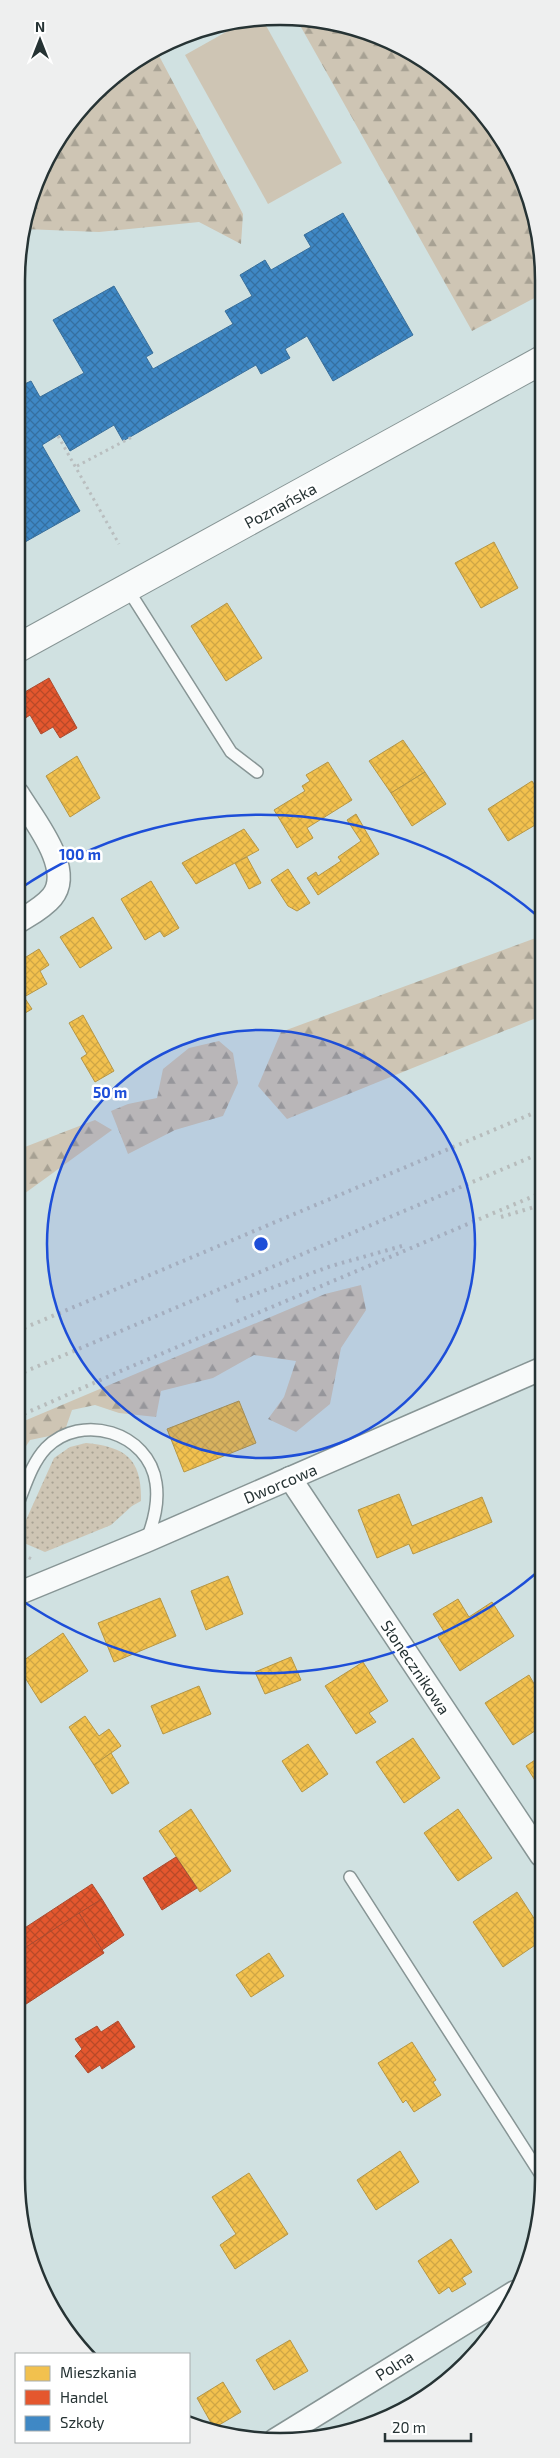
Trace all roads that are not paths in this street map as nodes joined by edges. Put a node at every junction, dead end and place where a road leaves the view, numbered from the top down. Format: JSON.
{"nodes":[{"id":1,"x":535,"y":364,"type":"edge"},
{"id":2,"x":127,"y":588,"type":"junction"},
{"id":3,"x":25,"y":644,"type":"edge"},
{"id":4,"x":257,"y":772,"type":"dead end"},
{"id":5,"x":25,"y":805,"type":"edge"},
{"id":6,"x":25,"y":918,"type":"edge"},
{"id":7,"x":535,"y":1372,"type":"edge"},
{"id":8,"x":290,"y":1478,"type":"junction"},
{"id":9,"x":25,"y":1487,"type":"edge"},
{"id":10,"x":146,"y":1541,"type":"junction"},
{"id":11,"x":25,"y":1591,"type":"edge"},
{"id":12,"x":535,"y":1845,"type":"edge"},
{"id":13,"x":350,"y":1877,"type":"dead end"},
{"id":14,"x":535,"y":2165,"type":"edge"},
{"id":15,"x":506,"y":2297,"type":"edge"},
{"id":16,"x":287,"y":2433,"type":"edge"}],
"edges":[{"from":1,"to":2,"type":"main road","name":"Poznańska"},
{"from":2,"to":3,"type":"main road","name":"Poznańska"},
{"from":2,"to":4,"type":"lane"},
{"from":5,"to":6,"type":"street"},
{"from":7,"to":8,"type":"street","name":"Dworcowa"},
{"from":8,"to":10,"type":"street","name":"Dworcowa"},
{"from":8,"to":12,"type":"street","name":"Słonecznikowa"},
{"from":9,"to":10,"type":"lane"},
{"from":10,"to":11,"type":"street","name":"Dworcowa"},
{"from":13,"to":14,"type":"lane"},
{"from":15,"to":16,"type":"street","name":"Polna"}]}
